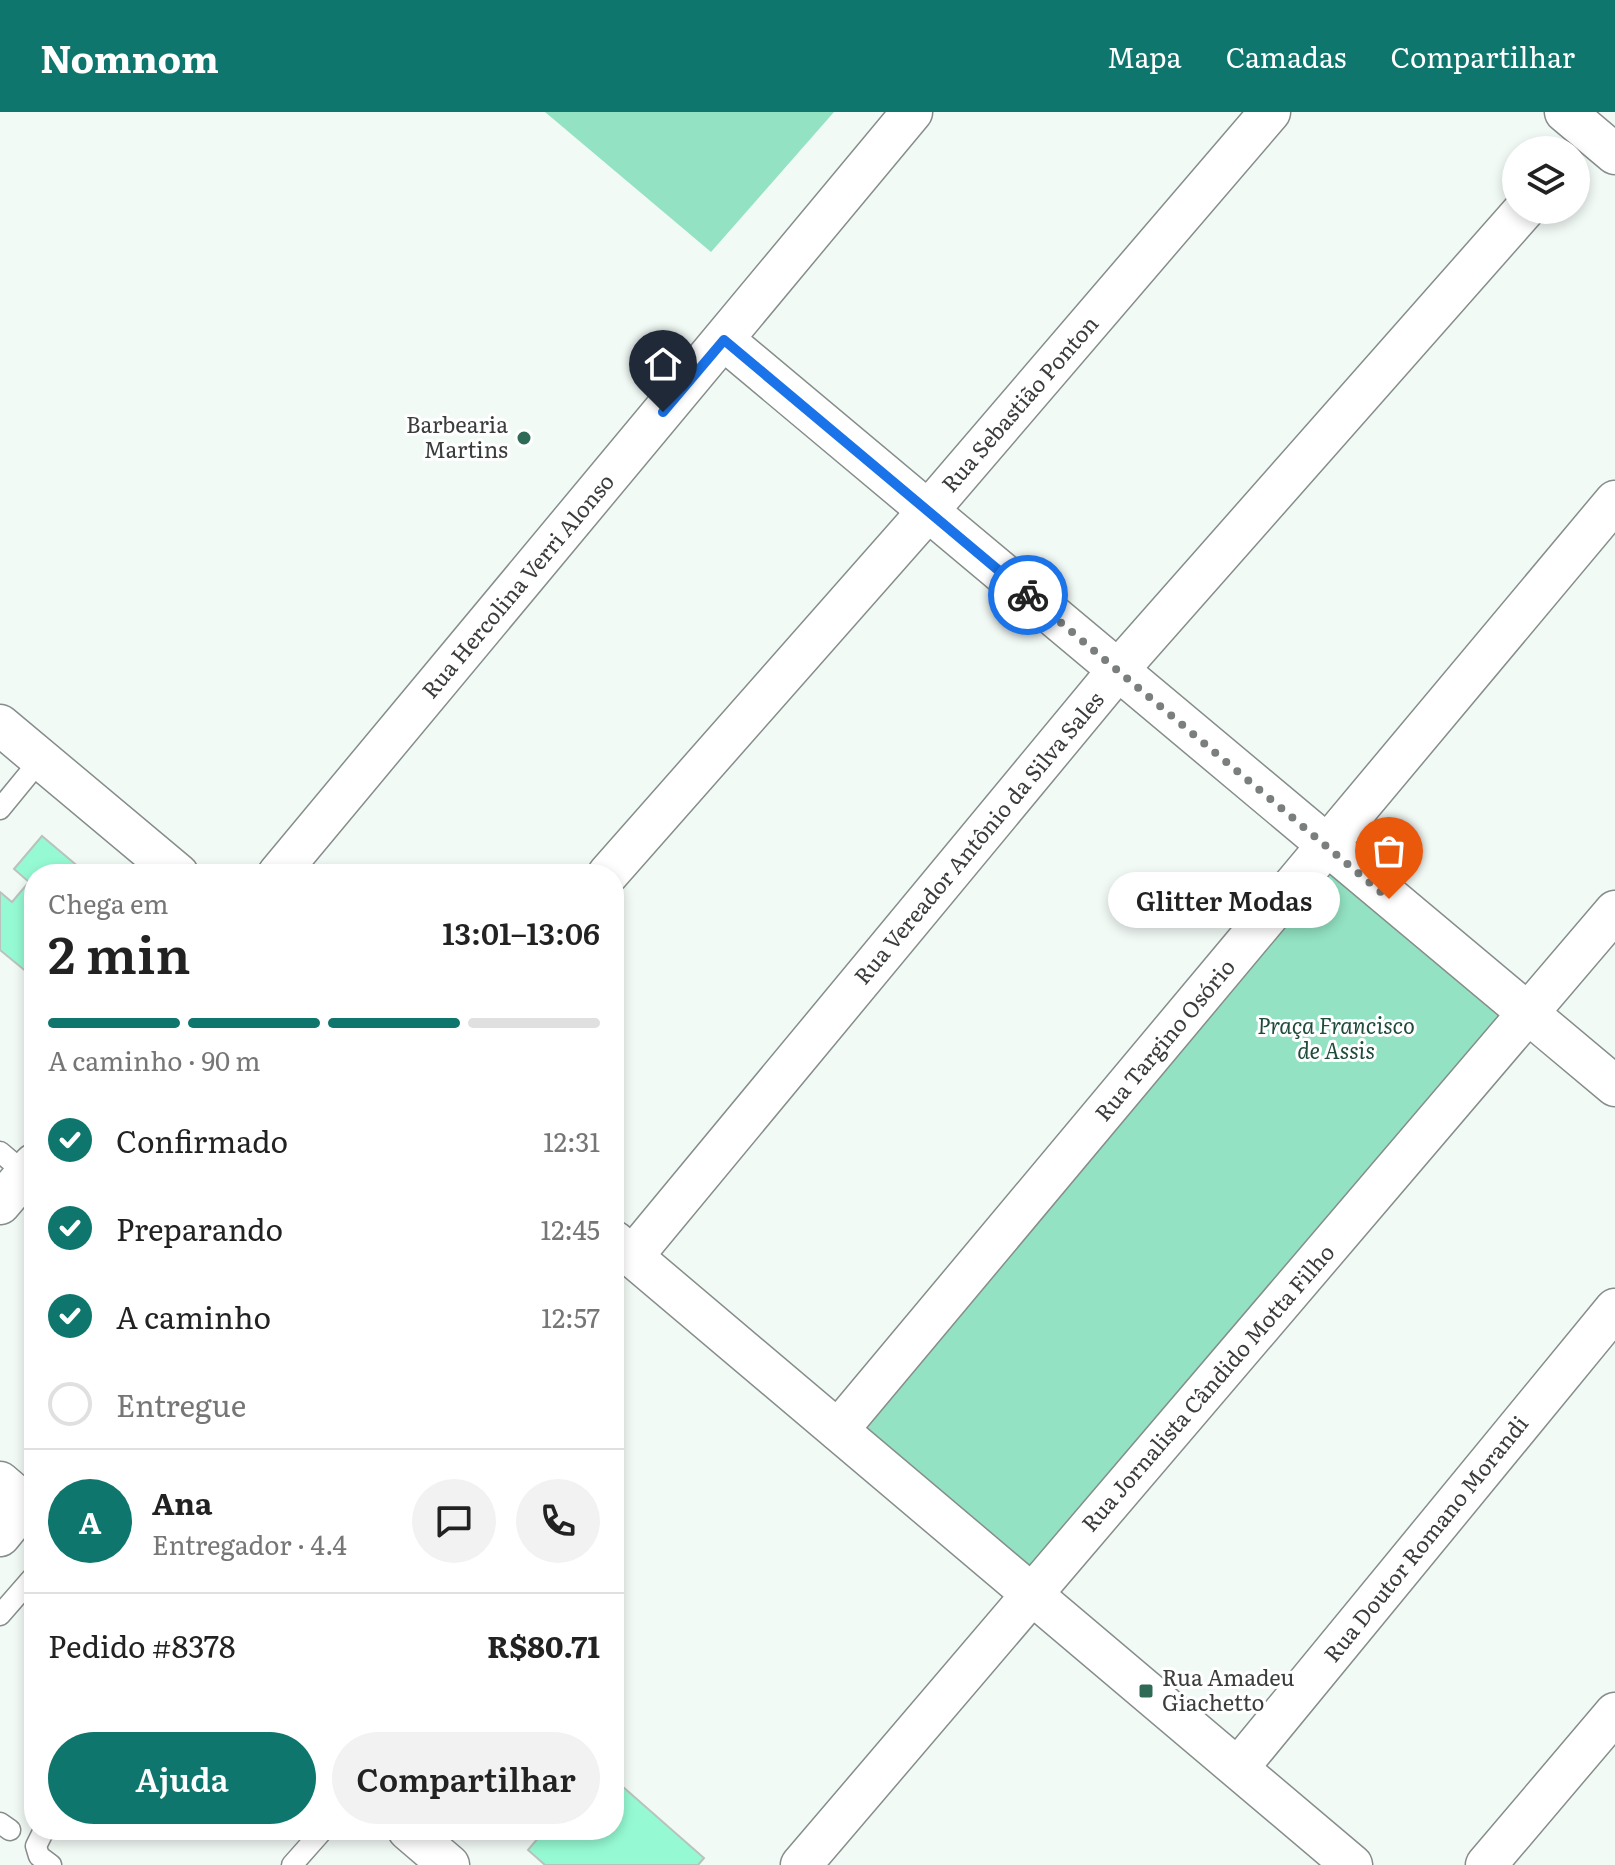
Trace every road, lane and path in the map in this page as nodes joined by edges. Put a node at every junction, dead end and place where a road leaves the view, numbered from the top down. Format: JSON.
{"nodes":[{"id":1,"x":912,"y":112,"type":"edge"},
{"id":2,"x":1270,"y":112,"type":"edge"},
{"id":3,"x":1512,"y":224,"type":"edge"},
{"id":4,"x":724,"y":340,"type":"junction"},
{"id":5,"x":1615,"y":501,"type":"edge"},
{"id":6,"x":928,"y":511,"type":"junction"},
{"id":7,"x":1118,"y":670,"type":"junction"},
{"id":8,"x":0,"y":725,"type":"edge"},
{"id":9,"x":41,"y":759,"type":"junction"},
{"id":10,"x":0,"y":809,"type":"edge"},
{"id":11,"x":1327,"y":847,"type":"junction"},
{"id":12,"x":166,"y":864,"type":"edge"},
{"id":13,"x":286,"y":864,"type":"edge"},
{"id":14,"x":617,"y":864,"type":"edge"},
{"id":15,"x":1615,"y":911,"type":"edge"},
{"id":16,"x":1529,"y":1014,"type":"junction"},
{"id":17,"x":1615,"y":1086,"type":"edge"},
{"id":18,"x":20,"y":1164,"type":"edge"},
{"id":19,"x":0,"y":1204,"type":"edge"},
{"id":20,"x":624,"y":1248,"type":"edge"},
{"id":21,"x":624,"y":1250,"type":"edge"},
{"id":22,"x":1615,"y":1309,"type":"edge"},
{"id":23,"x":838,"y":1430,"type":"junction"},
{"id":24,"x":20,"y":1499,"type":"edge"},
{"id":25,"x":0,"y":1536,"type":"edge"},
{"id":26,"x":24,"y":1587,"type":"edge"},
{"id":27,"x":1032,"y":1595,"type":"junction"},
{"id":28,"x":0,"y":1615,"type":"edge"},
{"id":29,"x":1615,"y":1713,"type":"edge"},
{"id":30,"x":1238,"y":1768,"type":"junction"},
{"id":31,"x":39,"y":1840,"type":"edge"},
{"id":32,"x":314,"y":1840,"type":"edge"},
{"id":33,"x":420,"y":1840,"type":"edge"},
{"id":34,"x":51,"y":1865,"type":"edge"},
{"id":35,"x":292,"y":1865,"type":"edge"},
{"id":36,"x":449,"y":1865,"type":"edge"},
{"id":37,"x":801,"y":1865,"type":"edge"},
{"id":38,"x":1352,"y":1865,"type":"edge"},
{"id":39,"x":1486,"y":1865,"type":"edge"}],
"edges":[{"from":1,"to":4,"type":"street","name":"Rua Hercolina Verri Alonso"},
{"from":2,"to":6,"type":"street","name":"Rua Sebastião Ponton"},
{"from":3,"to":7,"type":"street","name":"Rua Vereador Antônio da Silva Sales"},
{"from":4,"to":6,"type":"street"},
{"from":4,"to":13,"type":"street","name":"Rua Hercolina Verri Alonso"},
{"from":5,"to":11,"type":"street","name":"Rua Targino Osório"},
{"from":6,"to":7,"type":"street"},
{"from":6,"to":14,"type":"street","name":"Rua Sebastião Ponton"},
{"from":7,"to":11,"type":"street"},
{"from":7,"to":20,"type":"street","name":"Rua Vereador Antônio da Silva Sales"},
{"from":8,"to":9,"type":"street"},
{"from":9,"to":10,"type":"lane"},
{"from":9,"to":12,"type":"street"},
{"from":11,"to":16,"type":"street"},
{"from":11,"to":23,"type":"street","name":"Rua Targino Osório"},
{"from":15,"to":16,"type":"street","name":"Rua Jornalista Cândido Motta Filho"},
{"from":16,"to":17,"type":"street"},
{"from":16,"to":27,"type":"street","name":"Rua Jornalista Cândido Motta Filho"},
{"from":18,"to":19,"type":"street"},
{"from":21,"to":23,"type":"street"},
{"from":22,"to":30,"type":"street","name":"Rua Doutor Romano Morandi"},
{"from":23,"to":27,"type":"street"},
{"from":24,"to":25,"type":"street"},
{"from":26,"to":28,"type":"lane"},
{"from":27,"to":30,"type":"street"},
{"from":27,"to":37,"type":"street","name":"Rua Jornalista Cândido Motta Filho"},
{"from":29,"to":39,"type":"street"},
{"from":30,"to":38,"type":"street"},
{"from":31,"to":34,"type":"lane"},
{"from":32,"to":35,"type":"lane"},
{"from":33,"to":36,"type":"street"}]}
